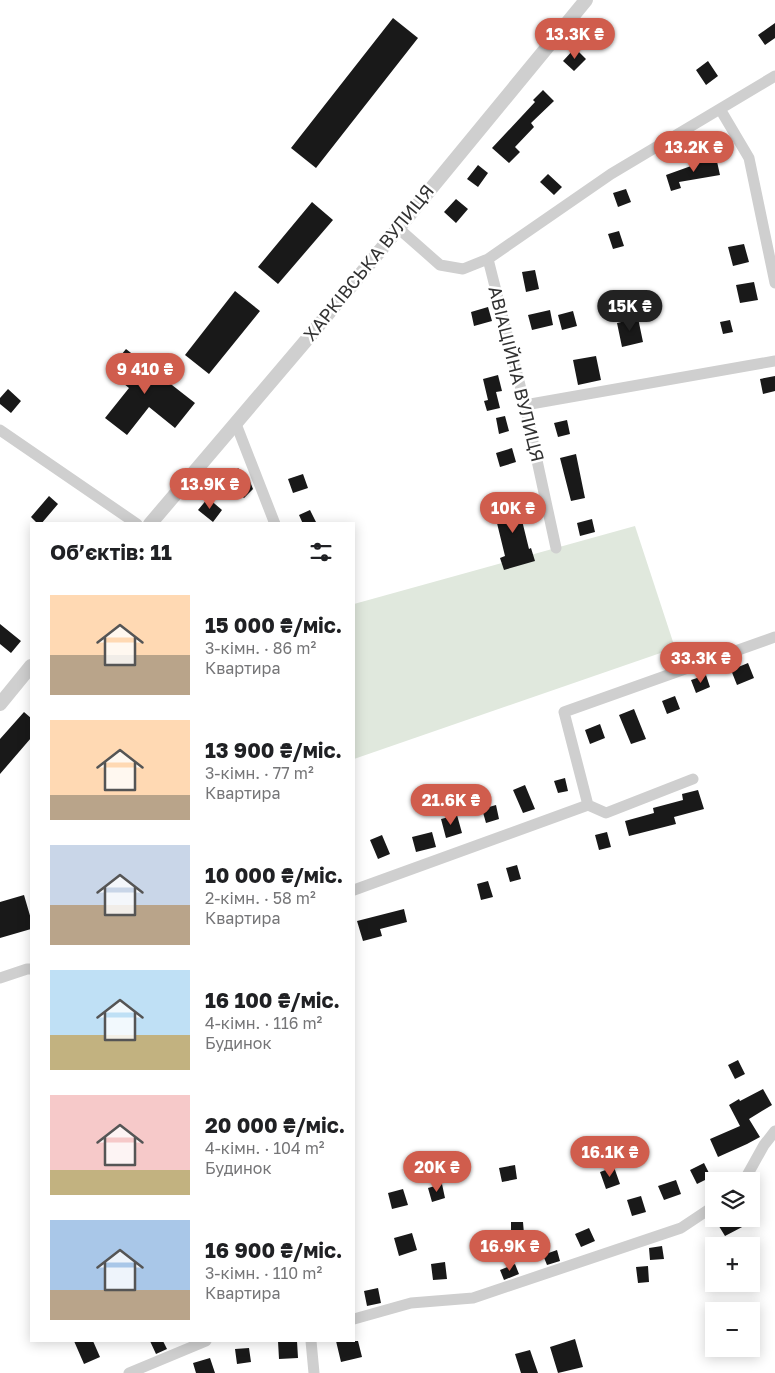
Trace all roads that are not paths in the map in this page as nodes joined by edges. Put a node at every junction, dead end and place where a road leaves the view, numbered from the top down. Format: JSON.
{"nodes":[{"id":1,"x":586,"y":0,"type":"edge"},
{"id":2,"x":775,"y":76,"type":"edge"},
{"id":3,"x":720,"y":109,"type":"junction"},
{"id":4,"x":398,"y":228,"type":"junction"},
{"id":5,"x":488,"y":259,"type":"junction"},
{"id":6,"x":775,"y":283,"type":"edge"},
{"id":7,"x":775,"y":361,"type":"edge"},
{"id":8,"x":526,"y":405,"type":"junction"},
{"id":9,"x":236,"y":424,"type":"junction"},
{"id":10,"x":0,"y":430,"type":"edge"},
{"id":11,"x":134,"y":522,"type":"edge"},
{"id":12,"x":152,"y":522,"type":"edge"},
{"id":13,"x":274,"y":522,"type":"edge"},
{"id":14,"x":556,"y":548,"type":"dead end"},
{"id":15,"x":775,"y":637,"type":"edge"},
{"id":16,"x":30,"y":667,"type":"edge"},
{"id":17,"x":0,"y":704,"type":"edge"},
{"id":18,"x":693,"y":779,"type":"dead end"},
{"id":19,"x":588,"y":805,"type":"junction"},
{"id":20,"x":355,"y":890,"type":"edge"},
{"id":21,"x":30,"y":969,"type":"edge"},
{"id":22,"x":0,"y":978,"type":"edge"},
{"id":23,"x":775,"y":1131,"type":"edge"},
{"id":24,"x":749,"y":1172,"type":"edge"},
{"id":25,"x":705,"y":1212,"type":"edge"},
{"id":26,"x":355,"y":1319,"type":"edge"},
{"id":27,"x":204,"y":1342,"type":"edge"},
{"id":28,"x":311,"y":1342,"type":"edge"},
{"id":29,"x":128,"y":1373,"type":"edge"},
{"id":30,"x":314,"y":1373,"type":"edge"}],
"edges":[{"from":1,"to":4,"type":"street","name":"ХАРКІВСЬКА ВУЛИЦЯ"},
{"from":2,"to":3,"type":"street"},
{"from":3,"to":5,"type":"street"},
{"from":3,"to":6,"type":"street"},
{"from":4,"to":5,"type":"street"},
{"from":4,"to":9,"type":"street","name":"ХАРКІВСЬКА ВУЛИЦЯ"},
{"from":5,"to":8,"type":"street","name":"АВІАЦІЙНА ВУЛИЦЯ"},
{"from":7,"to":8,"type":"street"},
{"from":8,"to":14,"type":"street","name":"АВІАЦІЙНА ВУЛИЦЯ"},
{"from":9,"to":12,"type":"street","name":"ХАРКІВСЬКА ВУЛИЦЯ"},
{"from":9,"to":13,"type":"street"},
{"from":10,"to":11,"type":"street"},
{"from":15,"to":19,"type":"street"},
{"from":16,"to":17,"type":"street"},
{"from":18,"to":19,"type":"street"},
{"from":19,"to":20,"type":"street"},
{"from":21,"to":22,"type":"street"},
{"from":23,"to":24,"type":"street"},
{"from":25,"to":26,"type":"street"},
{"from":27,"to":29,"type":"street"},
{"from":28,"to":30,"type":"street"}]}
